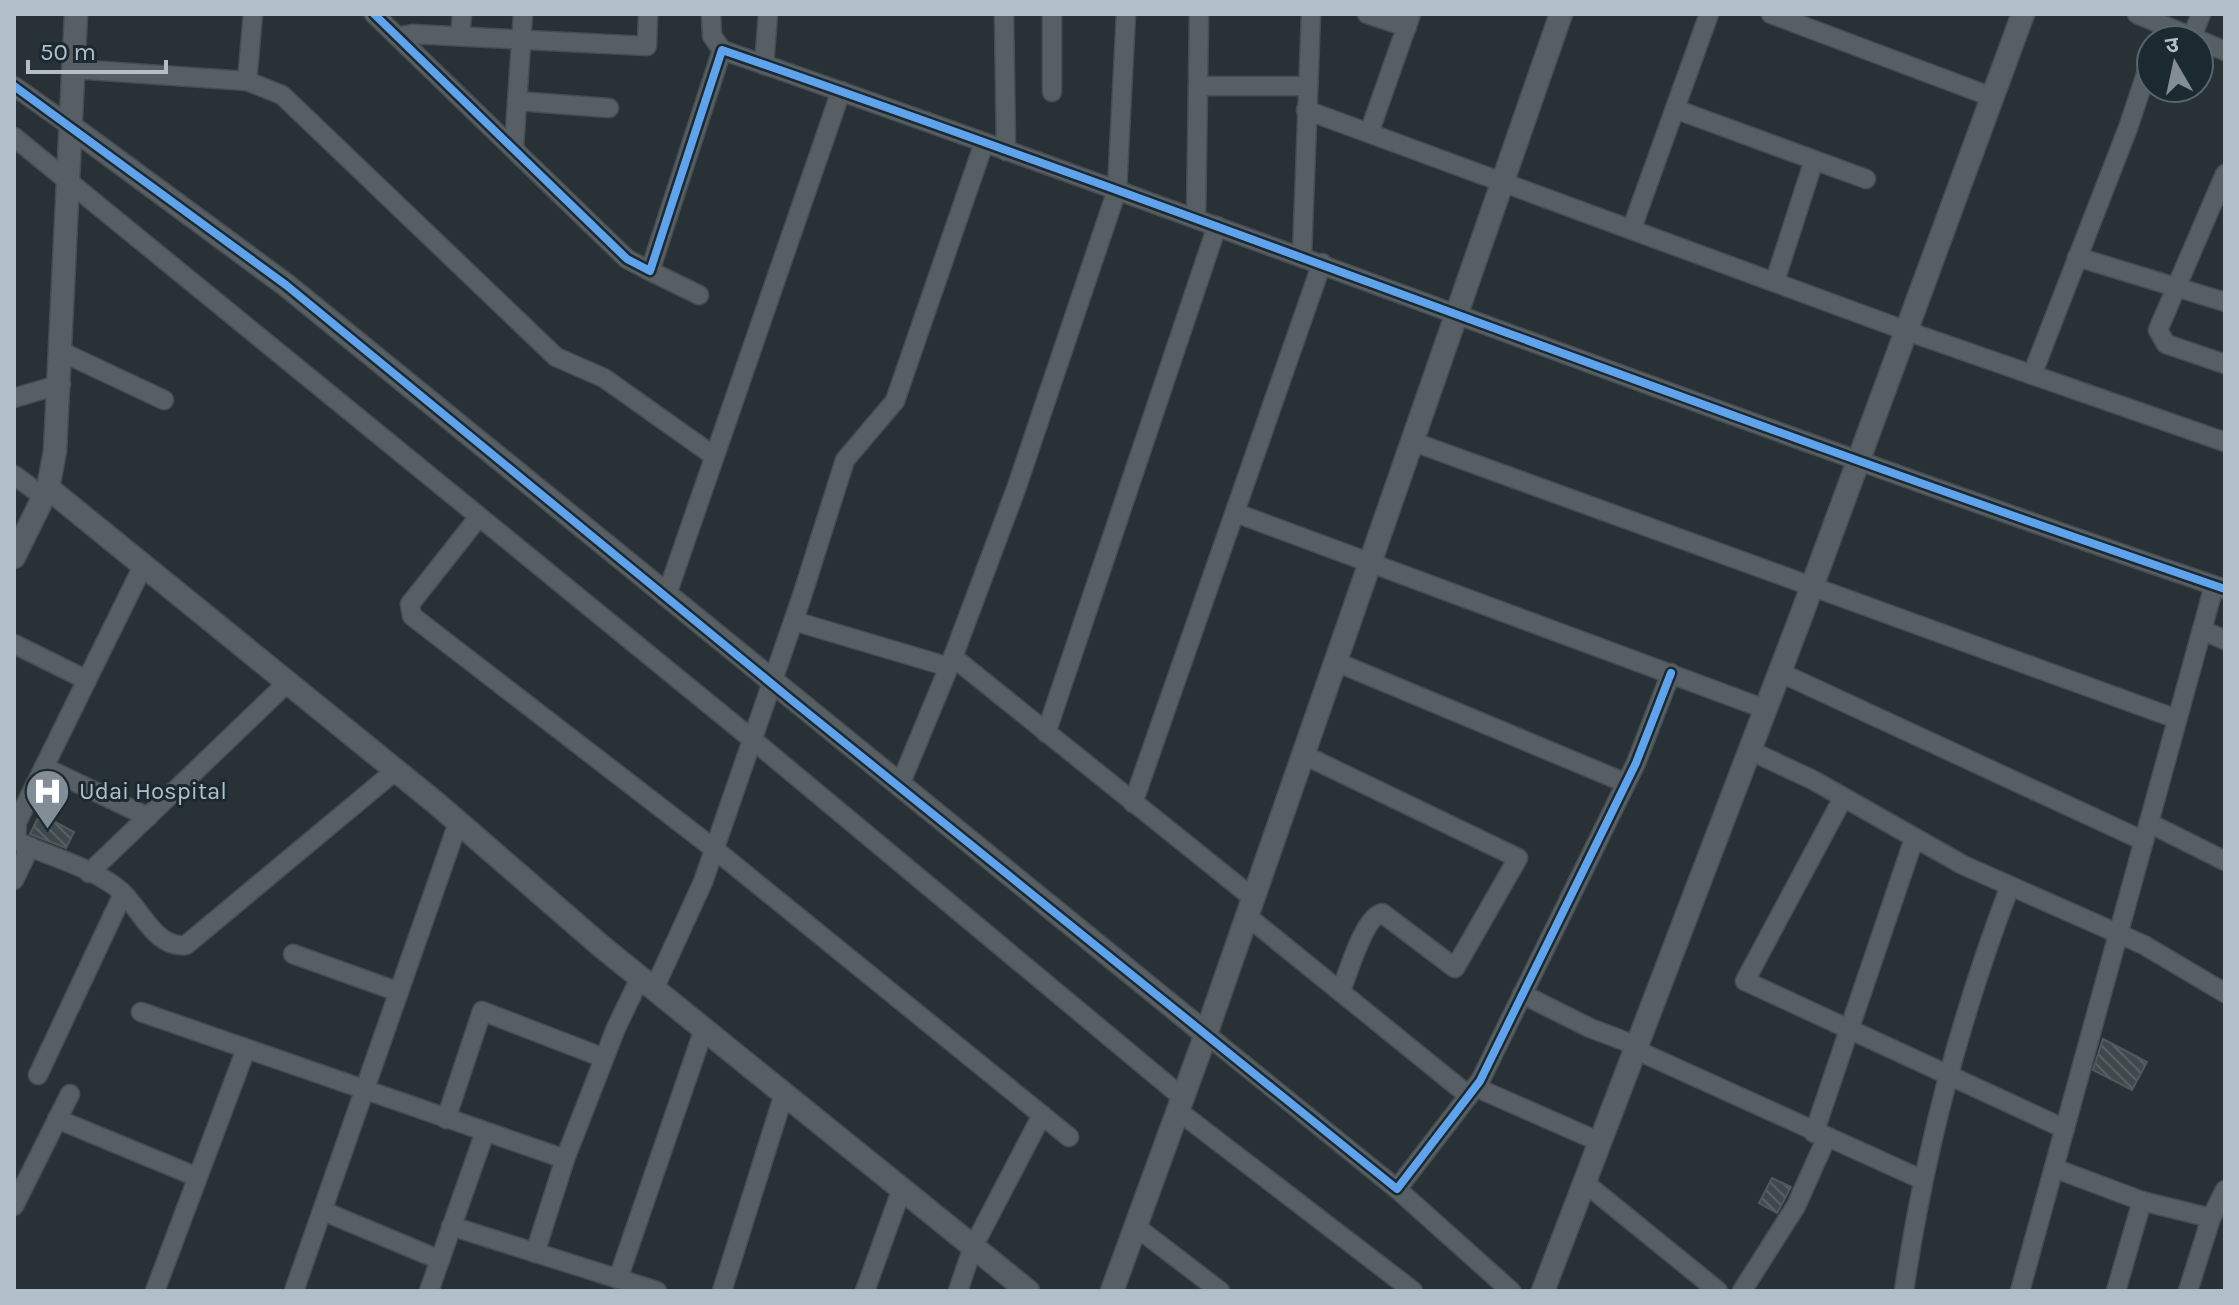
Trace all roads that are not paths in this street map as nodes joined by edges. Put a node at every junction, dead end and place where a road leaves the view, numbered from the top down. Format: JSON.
{"nodes":[{"id":1,"x":76,"y":14,"type":"edge"},
{"id":2,"x":253,"y":14,"type":"edge"},
{"id":3,"x":374,"y":14,"type":"edge"},
{"id":4,"x":462,"y":14,"type":"edge"},
{"id":5,"x":523,"y":14,"type":"edge"},
{"id":6,"x":648,"y":14,"type":"edge"},
{"id":7,"x":711,"y":14,"type":"edge"},
{"id":8,"x":768,"y":14,"type":"edge"},
{"id":9,"x":1004,"y":14,"type":"edge"},
{"id":10,"x":1052,"y":14,"type":"edge"},
{"id":11,"x":1126,"y":14,"type":"edge"},
{"id":12,"x":1199,"y":14,"type":"edge"},
{"id":13,"x":1311,"y":14,"type":"edge"},
{"id":14,"x":1367,"y":14,"type":"edge"},
{"id":15,"x":1561,"y":14,"type":"edge"},
{"id":16,"x":1709,"y":14,"type":"edge"},
{"id":17,"x":1771,"y":14,"type":"edge"},
{"id":18,"x":2023,"y":14,"type":"edge"},
{"id":19,"x":1409,"y":20,"type":"edge"},
{"id":20,"x":460,"y":36,"type":"junction"},
{"id":21,"x":398,"y":37,"type":"junction"},
{"id":22,"x":521,"y":39,"type":"junction"},
{"id":23,"x":722,"y":50,"type":"junction"},
{"id":24,"x":764,"y":65,"type":"junction"},
{"id":25,"x":74,"y":69,"type":"junction"},
{"id":26,"x":247,"y":81,"type":"junction"},
{"id":27,"x":14,"y":86,"type":"edge"},
{"id":28,"x":1198,"y":86,"type":"junction"},
{"id":29,"x":1308,"y":86,"type":"junction"},
{"id":30,"x":841,"y":91,"type":"junction"},
{"id":31,"x":1052,"y":92,"type":"dead end"},
{"id":32,"x":1992,"y":97,"type":"junction"},
{"id":33,"x":517,"y":101,"type":"junction"},
{"id":34,"x":2135,"y":102,"type":"edge"},
{"id":35,"x":609,"y":108,"type":"dead end"},
{"id":36,"x":1675,"y":109,"type":"junction"},
{"id":37,"x":1306,"y":110,"type":"junction"},
{"id":38,"x":73,"y":128,"type":"junction"},
{"id":39,"x":1369,"y":133,"type":"junction"},
{"id":40,"x":14,"y":137,"type":"edge"},
{"id":41,"x":984,"y":143,"type":"junction"},
{"id":42,"x":514,"y":147,"type":"junction"},
{"id":43,"x":1006,"y":151,"type":"junction"},
{"id":44,"x":1814,"y":160,"type":"junction"},
{"id":45,"x":2225,"y":174,"type":"edge"},
{"id":46,"x":1866,"y":179,"type":"dead end"},
{"id":47,"x":1502,"y":181,"type":"junction"},
{"id":48,"x":70,"y":183,"type":"junction"},
{"id":49,"x":1117,"y":190,"type":"junction"},
{"id":50,"x":1196,"y":219,"type":"junction"},
{"id":51,"x":1217,"y":226,"type":"junction"},
{"id":52,"x":1632,"y":228,"type":"junction"},
{"id":53,"x":1302,"y":256,"type":"junction"},
{"id":54,"x":2077,"y":257,"type":"junction"},
{"id":55,"x":1322,"y":263,"type":"junction"},
{"id":56,"x":650,"y":271,"type":"junction"},
{"id":57,"x":1775,"y":281,"type":"junction"},
{"id":58,"x":2175,"y":287,"type":"junction"},
{"id":59,"x":699,"y":295,"type":"dead end"},
{"id":60,"x":2225,"y":302,"type":"edge"},
{"id":61,"x":1456,"y":312,"type":"junction"},
{"id":62,"x":1904,"y":330,"type":"junction"},
{"id":63,"x":62,"y":352,"type":"junction"},
{"id":64,"x":2225,"y":364,"type":"edge"},
{"id":65,"x":2032,"y":375,"type":"junction"},
{"id":66,"x":61,"y":384,"type":"junction"},
{"id":67,"x":14,"y":398,"type":"edge"},
{"id":68,"x":164,"y":400,"type":"dead end"},
{"id":69,"x":1411,"y":441,"type":"junction"},
{"id":70,"x":2225,"y":442,"type":"edge"},
{"id":71,"x":714,"y":456,"type":"junction"},
{"id":72,"x":1858,"y":460,"type":"junction"},
{"id":73,"x":14,"y":475,"type":"edge"},
{"id":74,"x":46,"y":492,"type":"junction"},
{"id":75,"x":1236,"y":513,"type":"junction"},
{"id":76,"x":478,"y":518,"type":"junction"},
{"id":77,"x":14,"y":557,"type":"edge"},
{"id":78,"x":1369,"y":561,"type":"junction"},
{"id":79,"x":143,"y":566,"type":"junction"},
{"id":80,"x":2219,"y":588,"type":"edge"},
{"id":81,"x":1811,"y":589,"type":"junction"},
{"id":82,"x":666,"y":597,"type":"junction"},
{"id":83,"x":794,"y":621,"type":"junction"},
{"id":84,"x":2202,"y":630,"type":"junction"},
{"id":85,"x":2225,"y":640,"type":"edge"},
{"id":86,"x":14,"y":644,"type":"edge"},
{"id":87,"x":1334,"y":661,"type":"junction"},
{"id":88,"x":951,"y":662,"type":"junction"},
{"id":89,"x":1779,"y":672,"type":"junction"},
{"id":90,"x":1671,"y":673,"type":"junction"},
{"id":91,"x":87,"y":680,"type":"junction"},
{"id":92,"x":287,"y":683,"type":"junction"},
{"id":93,"x":772,"y":684,"type":"junction"},
{"id":94,"x":1765,"y":709,"type":"junction"},
{"id":95,"x":2177,"y":719,"type":"junction"},
{"id":96,"x":1046,"y":733,"type":"junction"},
{"id":97,"x":753,"y":740,"type":"junction"},
{"id":98,"x":1749,"y":750,"type":"junction"},
{"id":99,"x":1302,"y":754,"type":"junction"},
{"id":100,"x":44,"y":767,"type":"junction"},
{"id":101,"x":395,"y":771,"type":"junction"},
{"id":102,"x":1626,"y":783,"type":"junction"},
{"id":103,"x":899,"y":787,"type":"junction"},
{"id":104,"x":1843,"y":798,"type":"junction"},
{"id":105,"x":1133,"y":803,"type":"junction"},
{"id":106,"x":148,"y":817,"type":"junction"},
{"id":107,"x":458,"y":823,"type":"junction"},
{"id":108,"x":2146,"y":832,"type":"junction"},
{"id":109,"x":1914,"y":839,"type":"junction"},
{"id":110,"x":20,"y":841,"type":"edge"},
{"id":111,"x":713,"y":848,"type":"junction"},
{"id":112,"x":2225,"y":861,"type":"edge"},
{"id":113,"x":89,"y":873,"type":"junction"},
{"id":114,"x":14,"y":880,"type":"edge"},
{"id":115,"x":2010,"y":886,"type":"junction"},
{"id":116,"x":123,"y":894,"type":"junction"},
{"id":117,"x":1250,"y":907,"type":"junction"},
{"id":118,"x":2118,"y":933,"type":"junction"},
{"id":119,"x":293,"y":954,"type":"dead end"},
{"id":120,"x":647,"y":983,"type":"junction"},
{"id":121,"x":1341,"y":991,"type":"junction"},
{"id":122,"x":399,"y":992,"type":"junction"},
{"id":123,"x":2225,"y":993,"type":"edge"},
{"id":124,"x":1522,"y":994,"type":"junction"},
{"id":125,"x":141,"y":1012,"type":"dead end"},
{"id":126,"x":704,"y":1029,"type":"junction"},
{"id":127,"x":1849,"y":1029,"type":"junction"},
{"id":128,"x":1206,"y":1034,"type":"junction"},
{"id":129,"x":1635,"y":1047,"type":"junction"},
{"id":130,"x":246,"y":1049,"type":"junction"},
{"id":131,"x":604,"y":1058,"type":"junction"},
{"id":132,"x":38,"y":1075,"type":"dead end"},
{"id":133,"x":1950,"y":1076,"type":"junction"},
{"id":134,"x":365,"y":1091,"type":"junction"},
{"id":135,"x":1471,"y":1091,"type":"junction"},
{"id":136,"x":70,"y":1094,"type":"dead end"},
{"id":137,"x":784,"y":1094,"type":"junction"},
{"id":138,"x":1180,"y":1104,"type":"junction"},
{"id":139,"x":1042,"y":1115,"type":"junction"},
{"id":140,"x":57,"y":1119,"type":"junction"},
{"id":141,"x":446,"y":1119,"type":"junction"},
{"id":142,"x":2065,"y":1129,"type":"junction"},
{"id":143,"x":485,"y":1132,"type":"junction"},
{"id":144,"x":1820,"y":1136,"type":"junction"},
{"id":145,"x":1069,"y":1137,"type":"dead end"},
{"id":146,"x":1600,"y":1142,"type":"junction"},
{"id":147,"x":565,"y":1159,"type":"junction"},
{"id":148,"x":2054,"y":1168,"type":"junction"},
{"id":149,"x":21,"y":1172,"type":"edge"},
{"id":150,"x":197,"y":1177,"type":"junction"},
{"id":151,"x":1923,"y":1180,"type":"junction"},
{"id":152,"x":1585,"y":1183,"type":"junction"},
{"id":153,"x":1397,"y":1189,"type":"junction"},
{"id":154,"x":2225,"y":1190,"type":"edge"},
{"id":155,"x":901,"y":1191,"type":"junction"},
{"id":156,"x":2142,"y":1201,"type":"junction"},
{"id":157,"x":14,"y":1206,"type":"edge"},
{"id":158,"x":323,"y":1211,"type":"junction"},
{"id":159,"x":2211,"y":1218,"type":"junction"},
{"id":160,"x":451,"y":1226,"type":"junction"},
{"id":161,"x":1135,"y":1226,"type":"junction"},
{"id":162,"x":973,"y":1247,"type":"junction"},
{"id":163,"x":535,"y":1253,"type":"junction"},
{"id":164,"x":440,"y":1260,"type":"junction"},
{"id":165,"x":618,"y":1279,"type":"junction"},
{"id":166,"x":155,"y":1291,"type":"edge"},
{"id":167,"x":294,"y":1291,"type":"edge"},
{"id":168,"x":429,"y":1291,"type":"edge"},
{"id":169,"x":657,"y":1291,"type":"edge"},
{"id":170,"x":722,"y":1291,"type":"edge"},
{"id":171,"x":865,"y":1291,"type":"edge"},
{"id":172,"x":958,"y":1291,"type":"edge"},
{"id":173,"x":1028,"y":1291,"type":"edge"},
{"id":174,"x":1112,"y":1291,"type":"edge"},
{"id":175,"x":1220,"y":1291,"type":"edge"},
{"id":176,"x":1413,"y":1291,"type":"edge"},
{"id":177,"x":1511,"y":1291,"type":"edge"},
{"id":178,"x":1543,"y":1291,"type":"edge"},
{"id":179,"x":1718,"y":1291,"type":"edge"},
{"id":180,"x":1742,"y":1291,"type":"edge"},
{"id":181,"x":1904,"y":1291,"type":"edge"},
{"id":182,"x":2020,"y":1291,"type":"edge"},
{"id":183,"x":2116,"y":1291,"type":"edge"},
{"id":184,"x":2188,"y":1291,"type":"edge"}],
"edges":[{"from":1,"to":25,"type":"street"},
{"from":2,"to":26,"type":"street"},
{"from":3,"to":21,"type":"street"},
{"from":4,"to":20,"type":"street"},
{"from":5,"to":22,"type":"street"},
{"from":6,"to":22,"type":"street"},
{"from":7,"to":23,"type":"street"},
{"from":8,"to":24,"type":"street"},
{"from":9,"to":43,"type":"street"},
{"from":10,"to":31,"type":"street"},
{"from":11,"to":49,"type":"street"},
{"from":12,"to":28,"type":"street"},
{"from":13,"to":29,"type":"street"},
{"from":14,"to":19,"type":"street"},
{"from":15,"to":47,"type":"street"},
{"from":16,"to":36,"type":"street"},
{"from":17,"to":32,"type":"street"},
{"from":18,"to":32,"type":"street"},
{"from":19,"to":39,"type":"street"},
{"from":20,"to":21,"type":"street"},
{"from":20,"to":22,"type":"street"},
{"from":21,"to":42,"type":"street"},
{"from":22,"to":33,"type":"street"},
{"from":23,"to":24,"type":"street"},
{"from":23,"to":56,"type":"street"},
{"from":24,"to":30,"type":"street"},
{"from":25,"to":26,"type":"street"},
{"from":25,"to":38,"type":"street"},
{"from":26,"to":71,"type":"street"},
{"from":27,"to":38,"type":"street"},
{"from":28,"to":29,"type":"street"},
{"from":28,"to":50,"type":"street"},
{"from":29,"to":37,"type":"street"},
{"from":30,"to":41,"type":"street"},
{"from":30,"to":71,"type":"street"},
{"from":32,"to":62,"type":"street"},
{"from":33,"to":35,"type":"street"},
{"from":33,"to":42,"type":"street"},
{"from":34,"to":54,"type":"street"},
{"from":36,"to":44,"type":"street"},
{"from":36,"to":52,"type":"street"},
{"from":37,"to":39,"type":"street"},
{"from":37,"to":53,"type":"street"},
{"from":38,"to":48,"type":"street"},
{"from":38,"to":82,"type":"street"},
{"from":39,"to":47,"type":"street"},
{"from":40,"to":48,"type":"street"},
{"from":41,"to":43,"type":"street"},
{"from":41,"to":83,"type":"street"},
{"from":42,"to":56,"type":"street"},
{"from":43,"to":49,"type":"street"},
{"from":44,"to":46,"type":"street"},
{"from":44,"to":57,"type":"street"},
{"from":45,"to":58,"type":"street"},
{"from":47,"to":52,"type":"street"},
{"from":47,"to":61,"type":"street"},
{"from":48,"to":63,"type":"street"},
{"from":48,"to":76,"type":"street"},
{"from":49,"to":50,"type":"street"},
{"from":49,"to":88,"type":"street"},
{"from":50,"to":51,"type":"street"},
{"from":51,"to":53,"type":"street"},
{"from":51,"to":96,"type":"street"},
{"from":52,"to":57,"type":"street"},
{"from":53,"to":55,"type":"street"},
{"from":54,"to":58,"type":"street"},
{"from":54,"to":65,"type":"street"},
{"from":55,"to":61,"type":"street"},
{"from":55,"to":75,"type":"street"},
{"from":56,"to":59,"type":"street"},
{"from":57,"to":62,"type":"street"},
{"from":58,"to":60,"type":"street"},
{"from":58,"to":64,"type":"street"},
{"from":61,"to":69,"type":"street"},
{"from":61,"to":72,"type":"street"},
{"from":62,"to":65,"type":"street"},
{"from":62,"to":72,"type":"street"},
{"from":63,"to":66,"type":"street"},
{"from":63,"to":68,"type":"street"},
{"from":65,"to":70,"type":"street"},
{"from":66,"to":67,"type":"street"},
{"from":66,"to":74,"type":"street"},
{"from":69,"to":78,"type":"street"},
{"from":69,"to":81,"type":"street"},
{"from":71,"to":82,"type":"street"},
{"from":72,"to":80,"type":"street"},
{"from":72,"to":81,"type":"street"},
{"from":73,"to":74,"type":"street"},
{"from":74,"to":77,"type":"street"},
{"from":74,"to":79,"type":"street"},
{"from":75,"to":78,"type":"street"},
{"from":75,"to":105,"type":"street"},
{"from":76,"to":97,"type":"street"},
{"from":76,"to":111,"type":"street"},
{"from":78,"to":87,"type":"street"},
{"from":78,"to":90,"type":"street"},
{"from":79,"to":91,"type":"street"},
{"from":79,"to":92,"type":"street"},
{"from":80,"to":84,"type":"street"},
{"from":81,"to":89,"type":"street"},
{"from":81,"to":95,"type":"street"},
{"from":82,"to":93,"type":"street"},
{"from":83,"to":88,"type":"street"},
{"from":83,"to":93,"type":"street"},
{"from":84,"to":85,"type":"street"},
{"from":84,"to":95,"type":"street"},
{"from":86,"to":91,"type":"street"},
{"from":87,"to":99,"type":"street"},
{"from":87,"to":102,"type":"street"},
{"from":88,"to":96,"type":"street"},
{"from":88,"to":103,"type":"street"},
{"from":89,"to":94,"type":"street"},
{"from":89,"to":108,"type":"street"},
{"from":90,"to":94,"type":"street"},
{"from":90,"to":102,"type":"street"},
{"from":91,"to":100,"type":"street"},
{"from":92,"to":101,"type":"street"},
{"from":92,"to":106,"type":"street"},
{"from":93,"to":97,"type":"street"},
{"from":93,"to":103,"type":"street"},
{"from":94,"to":98,"type":"street"},
{"from":95,"to":108,"type":"street"},
{"from":96,"to":105,"type":"street"},
{"from":97,"to":111,"type":"street"},
{"from":97,"to":138,"type":"street"},
{"from":98,"to":104,"type":"street"},
{"from":98,"to":129,"type":"street"},
{"from":99,"to":117,"type":"street"},
{"from":99,"to":121,"type":"street"},
{"from":100,"to":106,"type":"street"},
{"from":100,"to":110,"type":"street"},
{"from":101,"to":107,"type":"street"},
{"from":101,"to":116,"type":"street"},
{"from":102,"to":124,"type":"street"},
{"from":103,"to":128,"type":"street"},
{"from":104,"to":109,"type":"street"},
{"from":104,"to":127,"type":"street"},
{"from":105,"to":117,"type":"street"},
{"from":106,"to":113,"type":"street"},
{"from":107,"to":120,"type":"street"},
{"from":107,"to":122,"type":"street"},
{"from":108,"to":112,"type":"street"},
{"from":108,"to":118,"type":"street"},
{"from":109,"to":115,"type":"street"},
{"from":109,"to":127,"type":"street"},
{"from":110,"to":113,"type":"street"},
{"from":110,"to":114,"type":"street"},
{"from":111,"to":120,"type":"street"},
{"from":111,"to":139,"type":"street"},
{"from":113,"to":116,"type":"street"},
{"from":115,"to":118,"type":"street"},
{"from":115,"to":133,"type":"street"},
{"from":116,"to":132,"type":"street"},
{"from":117,"to":121,"type":"street"},
{"from":117,"to":128,"type":"street"},
{"from":118,"to":123,"type":"street"},
{"from":118,"to":142,"type":"street"},
{"from":119,"to":122,"type":"street"},
{"from":120,"to":126,"type":"street"},
{"from":120,"to":131,"type":"street"},
{"from":121,"to":135,"type":"street"},
{"from":122,"to":134,"type":"street"},
{"from":124,"to":129,"type":"street"},
{"from":124,"to":135,"type":"street"},
{"from":125,"to":130,"type":"street"},
{"from":126,"to":137,"type":"street"},
{"from":126,"to":165,"type":"street"},
{"from":127,"to":133,"type":"street"},
{"from":127,"to":144,"type":"street"},
{"from":128,"to":138,"type":"street"},
{"from":128,"to":153,"type":"street"},
{"from":129,"to":144,"type":"street"},
{"from":129,"to":146,"type":"street"},
{"from":130,"to":134,"type":"street"},
{"from":130,"to":150,"type":"street"},
{"from":131,"to":141,"type":"street"},
{"from":131,"to":147,"type":"street"},
{"from":133,"to":142,"type":"street"},
{"from":133,"to":151,"type":"street"},
{"from":134,"to":141,"type":"street"},
{"from":134,"to":158,"type":"street"},
{"from":135,"to":146,"type":"street"},
{"from":135,"to":153,"type":"street"},
{"from":136,"to":140,"type":"street"},
{"from":137,"to":155,"type":"street"},
{"from":137,"to":170,"type":"street"},
{"from":138,"to":161,"type":"street"},
{"from":138,"to":176,"type":"street"},
{"from":139,"to":145,"type":"street"},
{"from":139,"to":162,"type":"street"},
{"from":140,"to":149,"type":"street"},
{"from":140,"to":150,"type":"street"},
{"from":141,"to":143,"type":"street"},
{"from":142,"to":148,"type":"street"},
{"from":143,"to":147,"type":"street"},
{"from":143,"to":160,"type":"street"},
{"from":144,"to":151,"type":"street"},
{"from":144,"to":180,"type":"street"},
{"from":146,"to":152,"type":"street"},
{"from":147,"to":163,"type":"street"},
{"from":148,"to":156,"type":"street"},
{"from":148,"to":182,"type":"street"},
{"from":149,"to":157,"type":"street"},
{"from":150,"to":166,"type":"street"},
{"from":151,"to":181,"type":"street"},
{"from":152,"to":178,"type":"street"},
{"from":152,"to":179,"type":"street"},
{"from":153,"to":177,"type":"street"},
{"from":154,"to":159,"type":"street"},
{"from":155,"to":162,"type":"street"},
{"from":155,"to":171,"type":"street"},
{"from":156,"to":159,"type":"street"},
{"from":156,"to":183,"type":"street"},
{"from":158,"to":164,"type":"street"},
{"from":158,"to":167,"type":"street"},
{"from":159,"to":184,"type":"street"},
{"from":160,"to":163,"type":"street"},
{"from":160,"to":164,"type":"street"},
{"from":161,"to":174,"type":"street"},
{"from":161,"to":175,"type":"street"},
{"from":162,"to":172,"type":"street"},
{"from":162,"to":173,"type":"street"},
{"from":163,"to":165,"type":"street"},
{"from":164,"to":168,"type":"street"},
{"from":165,"to":169,"type":"street"}]}
